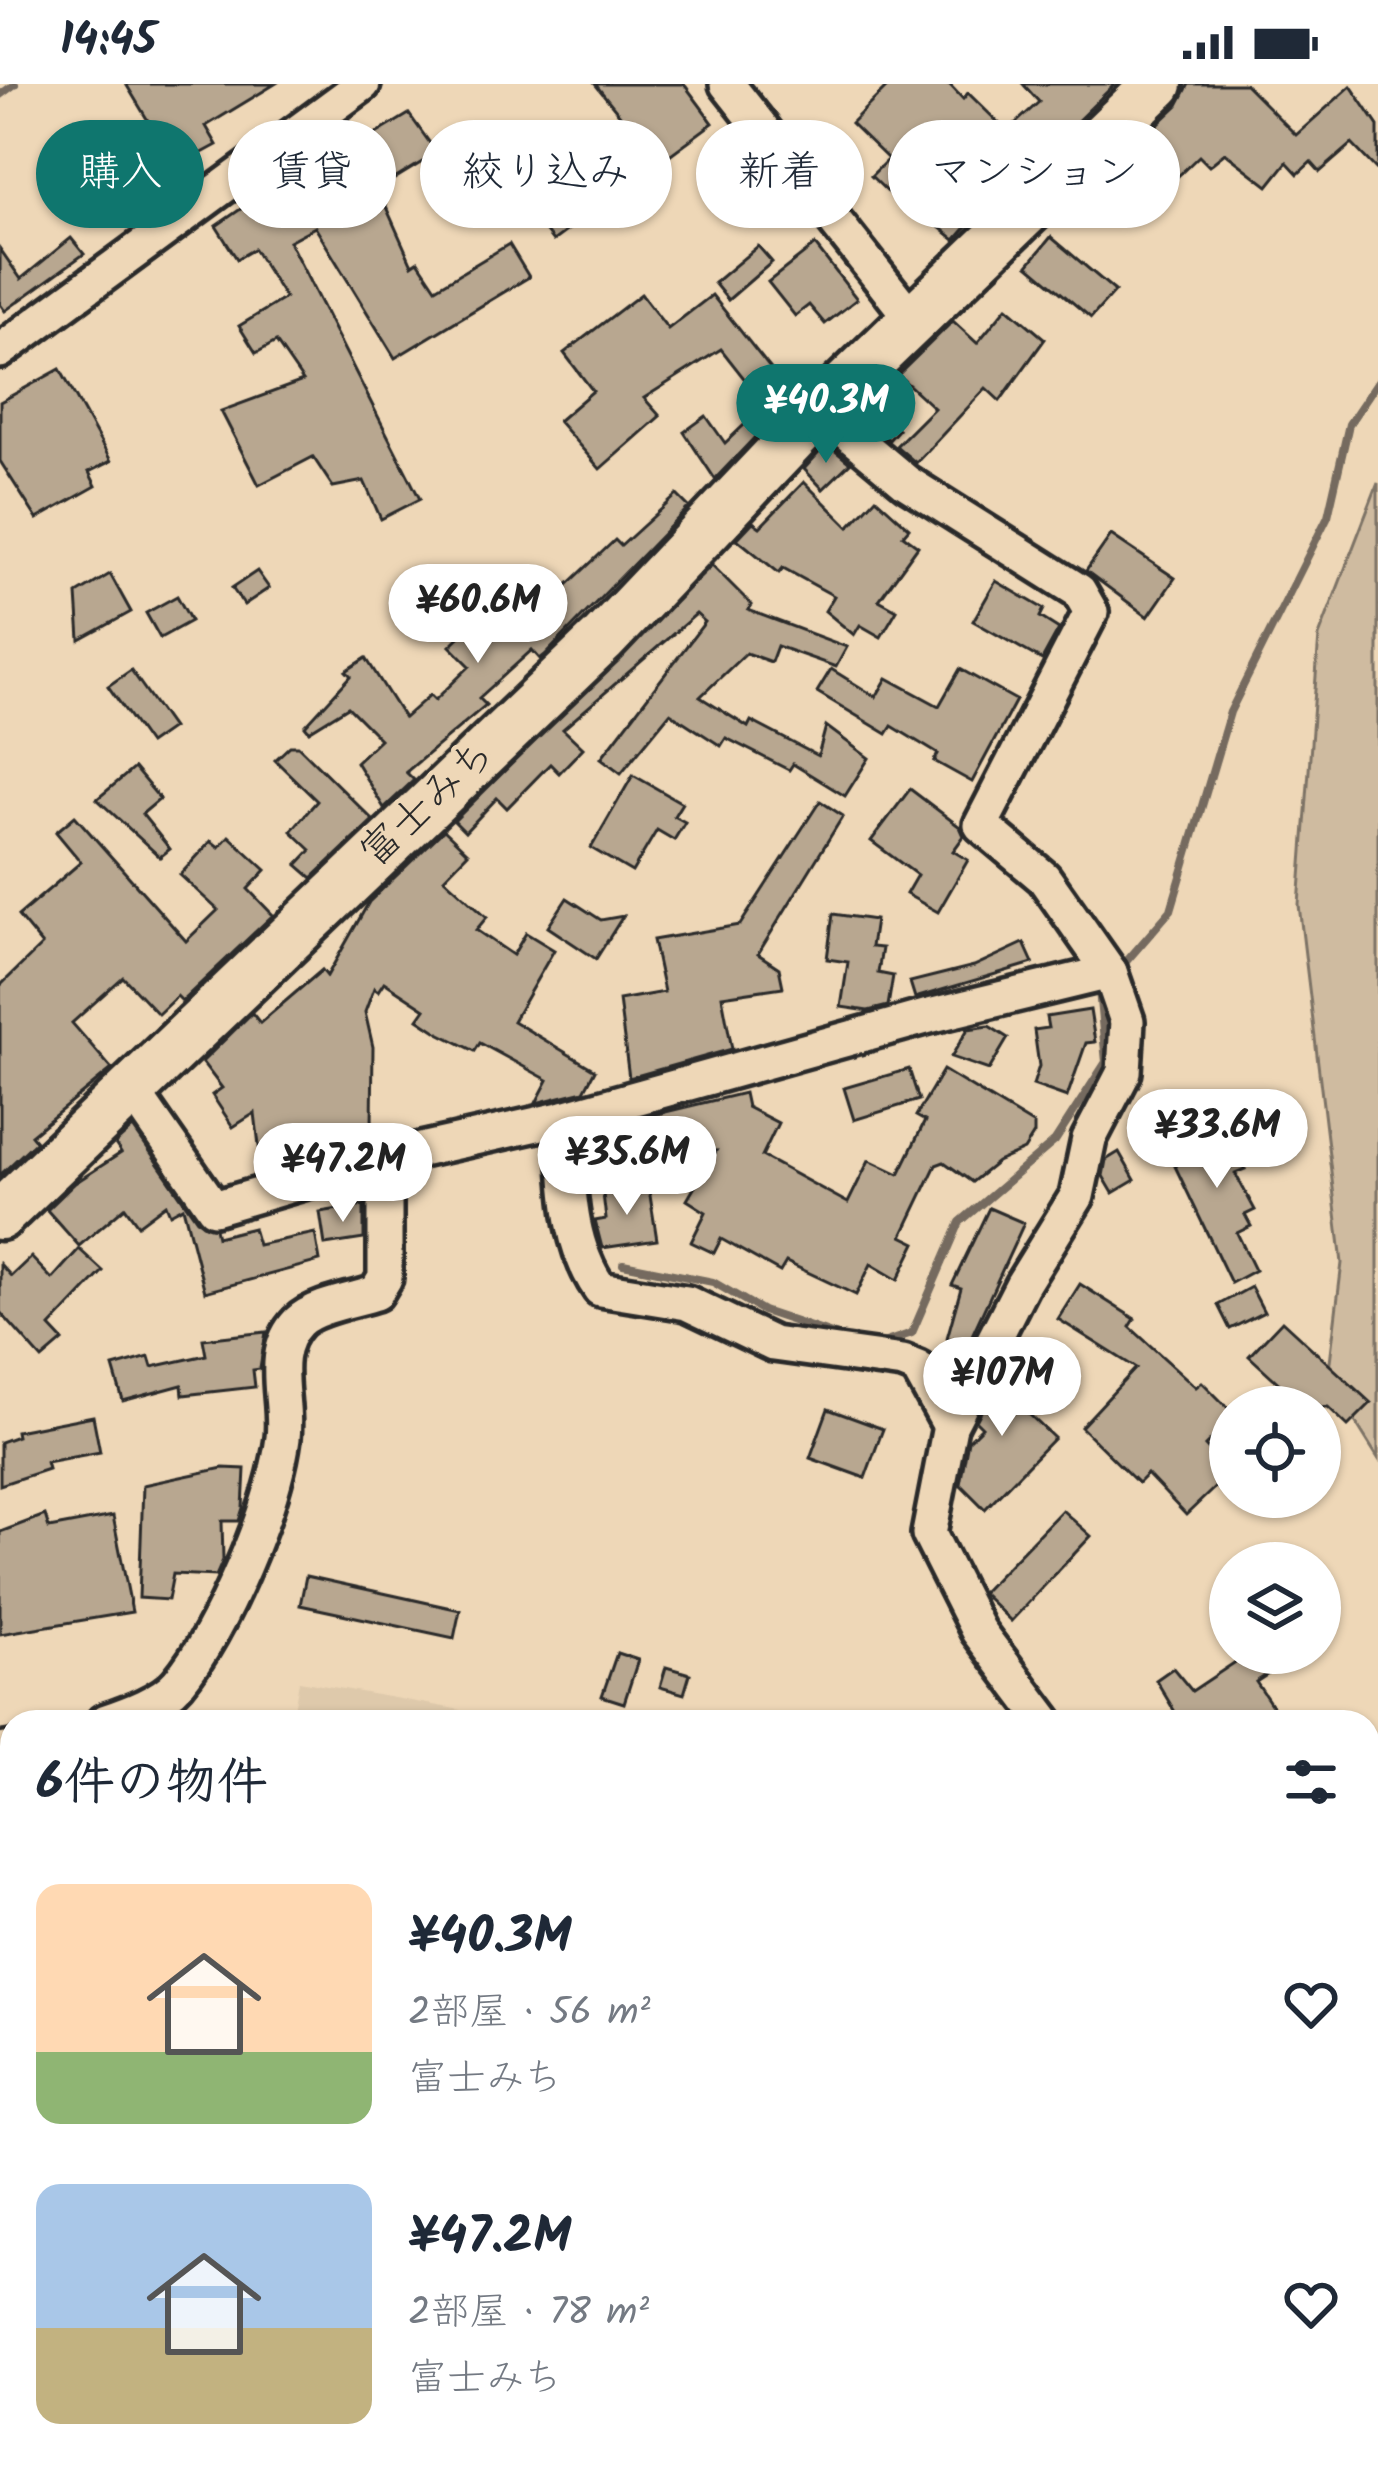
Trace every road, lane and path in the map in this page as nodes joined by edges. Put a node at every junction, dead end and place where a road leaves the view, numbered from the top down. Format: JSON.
{"nodes":[{"id":1,"x":363,"y":84,"type":"edge"},
{"id":2,"x":727,"y":84,"type":"edge"},
{"id":3,"x":1158,"y":84,"type":"edge"},
{"id":4,"x":912,"y":319,"type":"junction"},
{"id":5,"x":0,"y":351,"type":"edge"},
{"id":6,"x":820,"y":410,"type":"junction"},
{"id":7,"x":1110,"y":972,"type":"junction"},
{"id":8,"x":134,"y":1093,"type":"junction"},
{"id":9,"x":564,"y":1118,"type":"junction"},
{"id":10,"x":385,"y":1158,"type":"junction"},
{"id":11,"x":0,"y":1215,"type":"edge"},
{"id":12,"x":950,"y":1426,"type":"junction"},
{"id":13,"x":128,"y":1710,"type":"edge"},
{"id":14,"x":1037,"y":1710,"type":"edge"}],
"edges":[{"from":1,"to":5,"type":"street"},
{"from":2,"to":4,"type":"street"},
{"from":3,"to":4,"type":"highway","name":"富士みち"},
{"from":4,"to":6,"type":"highway","name":"富士みち"},
{"from":6,"to":7,"type":"street"},
{"from":6,"to":8,"type":"highway","name":"富士みち"},
{"from":7,"to":9,"type":"street"},
{"from":7,"to":12,"type":"street"},
{"from":8,"to":10,"type":"street"},
{"from":8,"to":11,"type":"highway","name":"富士みち"},
{"from":9,"to":10,"type":"street"},
{"from":9,"to":12,"type":"street"},
{"from":10,"to":13,"type":"street"},
{"from":12,"to":14,"type":"street"}]}
